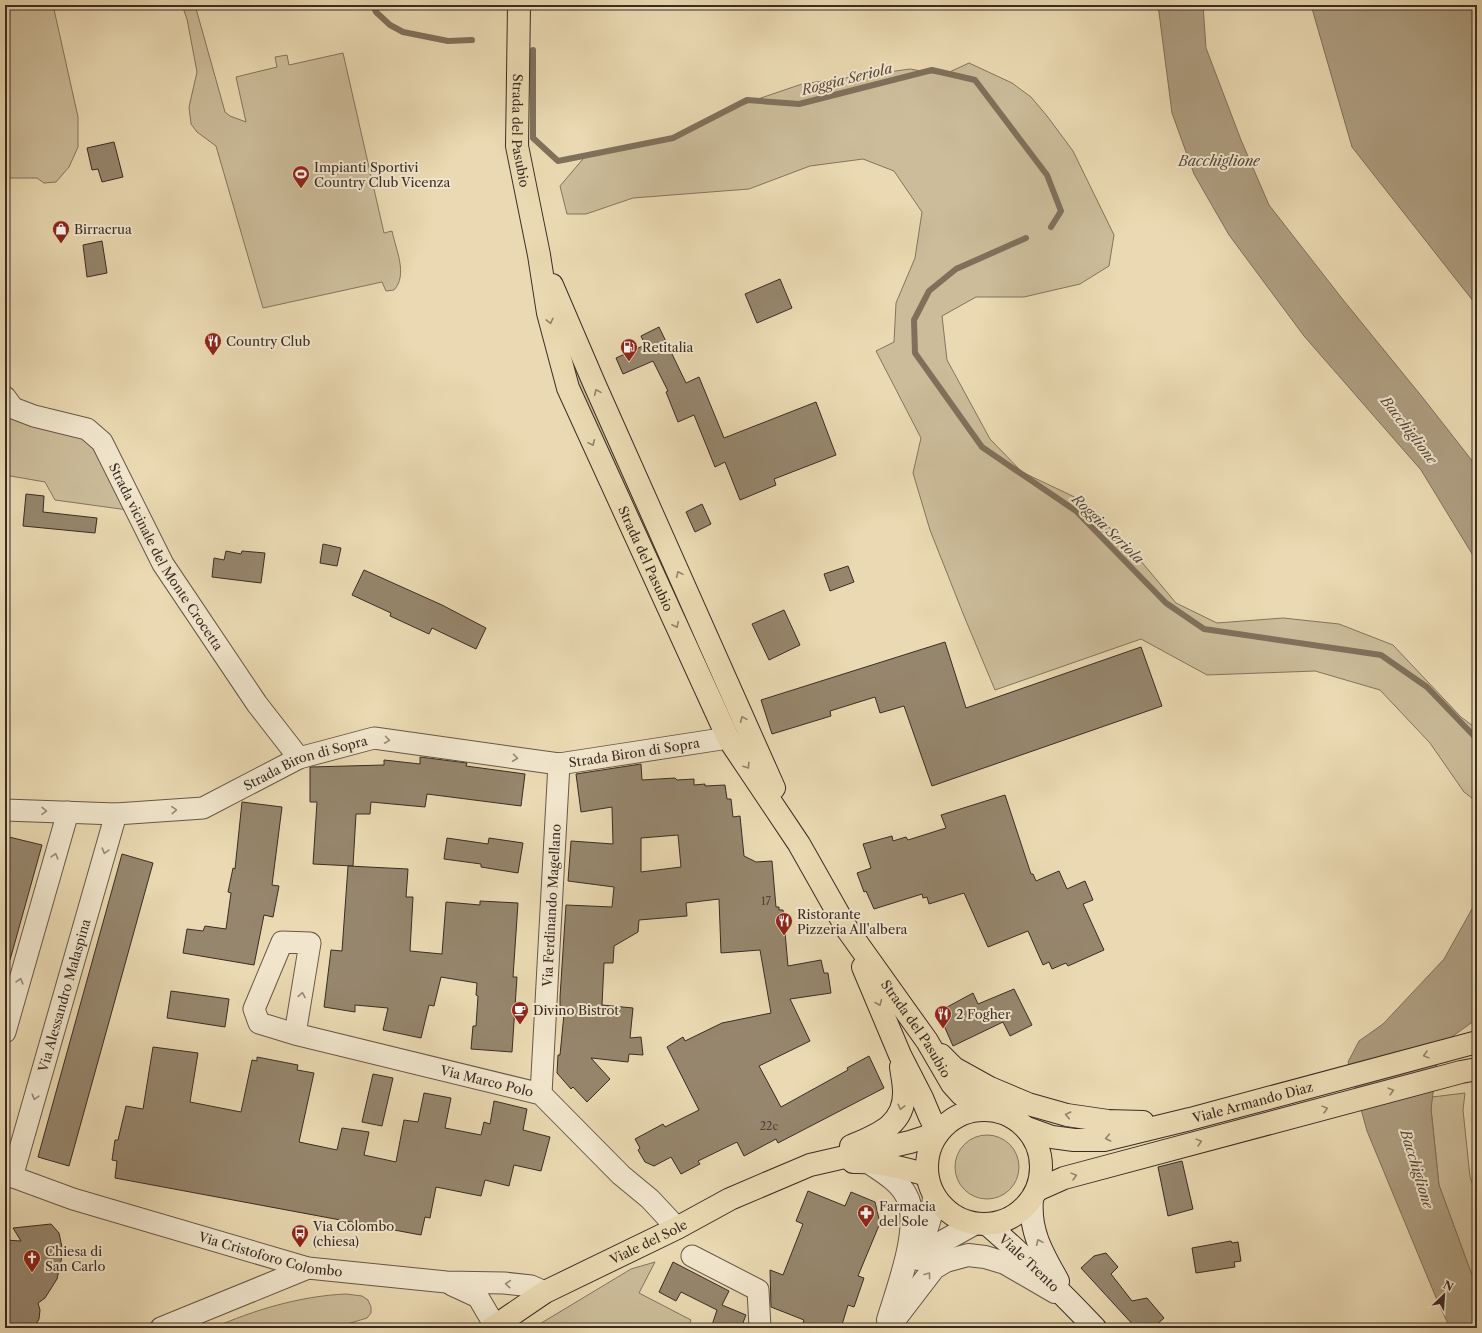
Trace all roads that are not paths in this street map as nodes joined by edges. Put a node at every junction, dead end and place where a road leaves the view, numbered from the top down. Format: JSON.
{"nodes":[{"id":1,"x":519,"y":5,"type":"edge"},
{"id":2,"x":539,"y":254,"type":"junction"},
{"id":3,"x":5,"y":397,"type":"edge"},
{"id":4,"x":728,"y":738,"type":"junction"},
{"id":5,"x":299,"y":758,"type":"junction"},
{"id":6,"x":559,"y":764,"type":"junction"},
{"id":7,"x":5,"y":810,"type":"edge"},
{"id":8,"x":68,"y":812,"type":"junction"},
{"id":9,"x":116,"y":814,"type":"junction"},
{"id":10,"x":799,"y":844,"type":"junction"},
{"id":11,"x":847,"y":929,"type":"junction"},
{"id":12,"x":5,"y":1032,"type":"edge"},
{"id":13,"x":296,"y":1034,"type":"dead end"},
{"id":14,"x":927,"y":1040,"type":"junction"},
{"id":15,"x":1470,"y":1043,"type":"edge"},
{"id":16,"x":900,"y":1055,"type":"junction"},
{"id":17,"x":1469,"y":1070,"type":"edge"},
{"id":18,"x":541,"y":1094,"type":"junction"},
{"id":19,"x":1000,"y":1112,"type":"junction"},
{"id":20,"x":1190,"y":1119,"type":"junction"},
{"id":21,"x":1026,"y":1128,"type":"junction"},
{"id":22,"x":938,"y":1133,"type":"junction"},
{"id":23,"x":867,"y":1161,"type":"junction"},
{"id":24,"x":810,"y":1165,"type":"junction"},
{"id":25,"x":9,"y":1175,"type":"edge"},
{"id":26,"x":931,"y":1185,"type":"junction"},
{"id":27,"x":1035,"y":1194,"type":"junction"},
{"id":28,"x":981,"y":1224,"type":"junction"},
{"id":29,"x":677,"y":1228,"type":"junction"},
{"id":30,"x":692,"y":1256,"type":"dead end"},
{"id":31,"x":918,"y":1259,"type":"junction"},
{"id":32,"x":308,"y":1268,"type":"junction"},
{"id":33,"x":446,"y":1282,"type":"junction"},
{"id":34,"x":545,"y":1292,"type":"junction"},
{"id":35,"x":1070,"y":1301,"type":"junction"},
{"id":36,"x":493,"y":1327,"type":"edge"},
{"id":37,"x":161,"y":1328,"type":"edge"},
{"id":38,"x":760,"y":1328,"type":"edge"},
{"id":39,"x":886,"y":1328,"type":"edge"},
{"id":40,"x":1095,"y":1328,"type":"edge"}],
"edges":[{"from":1,"to":2,"type":"main road","name":"Strada del Pasubio"},
{"from":2,"to":4,"type":"main road","name":"Strada del Pasubio","one_way":true},
{"from":10,"to":2,"type":"main road","name":"Strada del Pasubio","one_way":true},
{"from":3,"to":5,"type":"street","name":"Strada vicinale del Monte Crocetta"},
{"from":4,"to":6,"type":"street","name":"Strada Biron di Sopra"},
{"from":4,"to":10,"type":"main road","name":"Strada del Pasubio","one_way":true},
{"from":5,"to":6,"type":"street","name":"Strada Biron di Sopra","one_way":true},
{"from":9,"to":5,"type":"street","name":"Strada Biron di Sopra","one_way":true},
{"from":6,"to":18,"type":"street","name":"Via Ferdinando Magellano"},
{"from":7,"to":8,"type":"street","name":"Strada Biron di Sopra","one_way":true},
{"from":8,"to":9,"type":"street","name":"Strada Biron di Sopra"},
{"from":12,"to":8,"type":"street","one_way":true},
{"from":9,"to":25,"type":"street","name":"Via Alessandro Malaspina","one_way":true},
{"from":10,"to":11,"type":"main road","name":"Strada del Pasubio"},
{"from":11,"to":14,"type":"main road","name":"Strada del Pasubio"},
{"from":11,"to":16,"type":"main road","name":"Strada del Pasubio","one_way":true},
{"from":13,"to":18,"type":"street","name":"Via Marco Polo"},
{"from":14,"to":19,"type":"main road","name":"Strada del Pasubio"},
{"from":20,"to":14,"type":"main road","one_way":true},
{"from":15,"to":20,"type":"main road","name":"Viale Armando Diaz","one_way":true},
{"from":16,"to":22,"type":"main road","name":"Strada del Pasubio"},
{"from":16,"to":24,"type":"main road","one_way":true},
{"from":27,"to":17,"type":"main road","name":"Viale Armando Diaz","one_way":true},
{"from":18,"to":29,"type":"street","name":"Via Marco Polo"},
{"from":19,"to":21,"type":"main road","name":"Strada del Pasubio"},
{"from":19,"to":22,"type":"main road","name":"Strada del Pasubio"},
{"from":20,"to":21,"type":"main road","name":"Viale Armando Diaz","one_way":true},
{"from":21,"to":27,"type":"main road","name":"Strada del Pasubio"},
{"from":22,"to":24,"type":"main road","name":"Viale del Sole"},
{"from":22,"to":26,"type":"main road","name":"Strada del Pasubio"},
{"from":23,"to":24,"type":"main road","name":"Viale del Sole"},
{"from":23,"to":26,"type":"main road","name":"Viale del Sole"},
{"from":23,"to":39,"type":"street"},
{"from":24,"to":29,"type":"main road","name":"Viale del Sole"},
{"from":25,"to":32,"type":"street","name":"Via Cristoforo Colombo"},
{"from":26,"to":28,"type":"main road"},
{"from":26,"to":31,"type":"street"},
{"from":27,"to":28,"type":"main road"},
{"from":35,"to":27,"type":"street","name":"Viale Trento","one_way":true},
{"from":28,"to":31,"type":"street"},
{"from":28,"to":35,"type":"street","name":"Viale Trento"},
{"from":29,"to":34,"type":"main road","name":"Viale del Sole"},
{"from":30,"to":38,"type":"street"},
{"from":31,"to":39,"type":"street"},
{"from":32,"to":33,"type":"street","name":"Via Cristoforo Colombo"},
{"from":32,"to":37,"type":"street"},
{"from":34,"to":33,"type":"street","name":"Via Cristoforo Colombo","one_way":true},
{"from":33,"to":36,"type":"street"},
{"from":34,"to":36,"type":"main road","name":"Viale del Sole"},
{"from":39,"to":35,"type":"street","one_way":true},
{"from":35,"to":40,"type":"street","name":"Viale Trento"}]}
